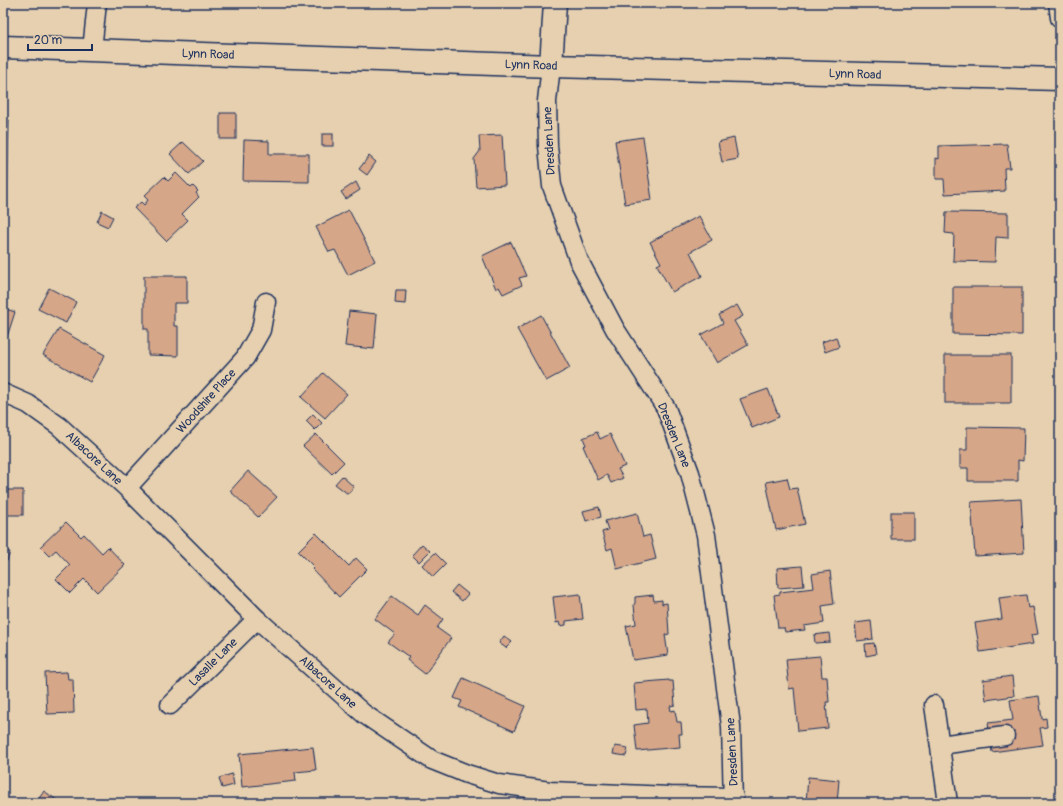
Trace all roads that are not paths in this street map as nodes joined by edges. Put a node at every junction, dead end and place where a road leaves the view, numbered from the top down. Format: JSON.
{"nodes":[{"id":1,"x":97,"y":3,"type":"edge"},
{"id":2,"x":555,"y":3,"type":"edge"},
{"id":3,"x":1058,"y":3,"type":"edge"},
{"id":4,"x":1060,"y":18,"type":"edge"},
{"id":5,"x":3,"y":47,"type":"edge"},
{"id":6,"x":92,"y":50,"type":"junction"},
{"id":7,"x":551,"y":66,"type":"junction"},
{"id":8,"x":1060,"y":79,"type":"edge"},
{"id":9,"x":266,"y":302,"type":"dead end"},
{"id":10,"x":3,"y":393,"type":"edge"},
{"id":11,"x":127,"y":488,"type":"junction"},
{"id":12,"x":257,"y":619,"type":"junction"},
{"id":13,"x":170,"y":705,"type":"dead end"},
{"id":14,"x":934,"y":705,"type":"dead end"},
{"id":15,"x":1004,"y":736,"type":"dead end"},
{"id":16,"x":940,"y":745,"type":"junction"},
{"id":17,"x":734,"y":800,"type":"edge"},
{"id":18,"x":948,"y":803,"type":"edge"}],
"edges":[{"from":1,"to":6,"type":"street"},
{"from":2,"to":7,"type":"main road"},
{"from":3,"to":4,"type":"street"},
{"from":5,"to":6,"type":"main road","name":"Lynn Road"},
{"from":6,"to":7,"type":"main road","name":"Lynn Road"},
{"from":7,"to":8,"type":"main road","name":"Lynn Road"},
{"from":7,"to":17,"type":"street","name":"Dresden Lane"},
{"from":9,"to":11,"type":"street","name":"Woodshire Place"},
{"from":10,"to":11,"type":"street","name":"Albacore Lane"},
{"from":11,"to":12,"type":"street","name":"Albacore Lane"},
{"from":12,"to":13,"type":"street","name":"Lasalle Lane"},
{"from":12,"to":17,"type":"street","name":"Albacore Lane"},
{"from":14,"to":16,"type":"street"},
{"from":15,"to":16,"type":"street"},
{"from":16,"to":18,"type":"street"}]}
